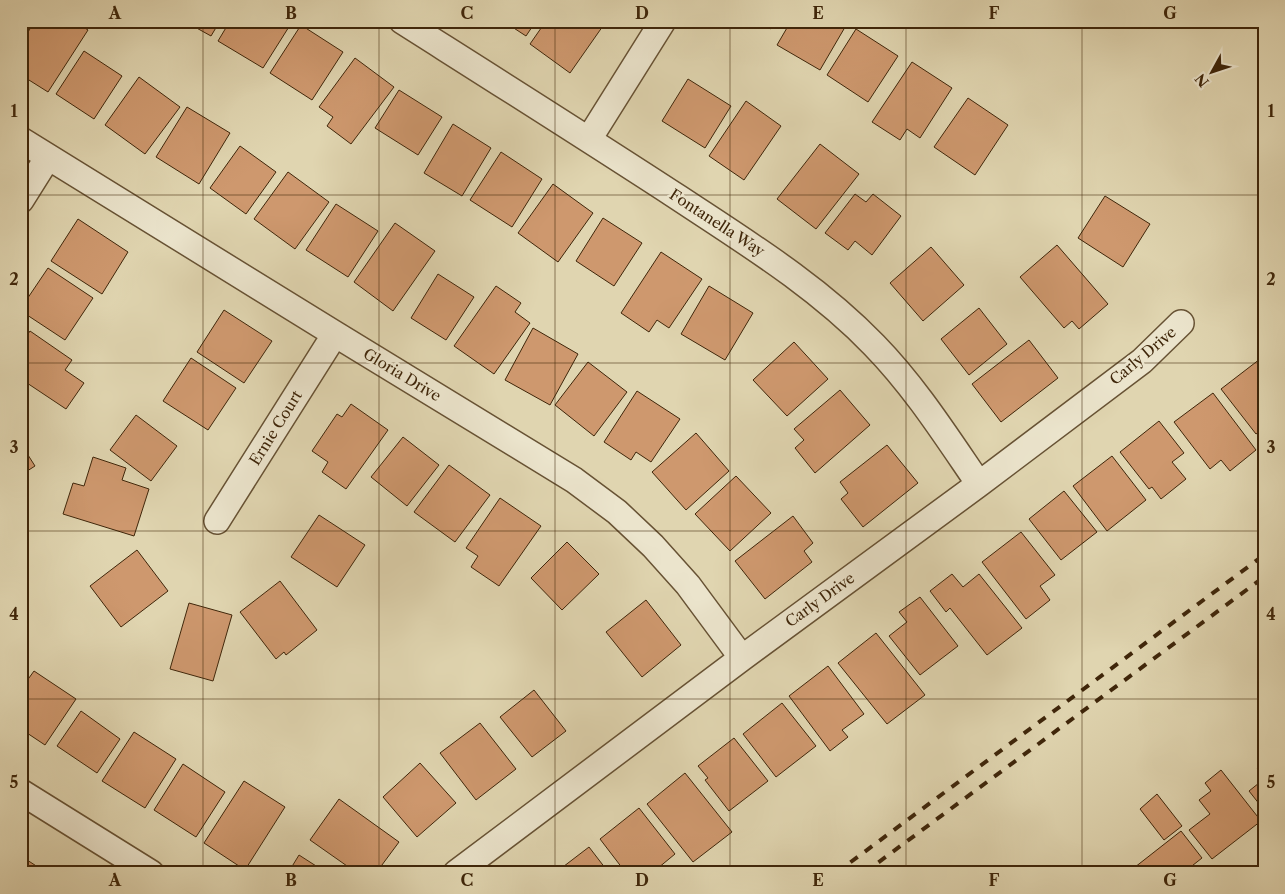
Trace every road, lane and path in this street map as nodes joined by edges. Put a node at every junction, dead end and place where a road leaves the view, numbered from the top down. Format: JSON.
{"nodes":[{"id":1,"x":402,"y":21,"type":"edge"},
{"id":2,"x":663,"y":21,"type":"edge"},
{"id":3,"x":589,"y":139,"type":"junction"},
{"id":4,"x":21,"y":140,"type":"edge"},
{"id":5,"x":48,"y":157,"type":"junction"},
{"id":6,"x":21,"y":200,"type":"edge"},
{"id":7,"x":1181,"y":324,"type":"dead end"},
{"id":8,"x":335,"y":334,"type":"junction"},
{"id":9,"x":979,"y":484,"type":"junction"},
{"id":10,"x":217,"y":521,"type":"dead end"},
{"id":11,"x":742,"y":658,"type":"junction"},
{"id":12,"x":21,"y":792,"type":"edge"},
{"id":13,"x":151,"y":873,"type":"edge"},
{"id":14,"x":456,"y":873,"type":"edge"}],
"edges":[{"from":1,"to":3,"type":"street","name":"Fontanella Way"},
{"from":2,"to":3,"type":"street"},
{"from":3,"to":9,"type":"street","name":"Fontanella Way"},
{"from":4,"to":5,"type":"street","name":"Gloria Drive"},
{"from":5,"to":6,"type":"street"},
{"from":5,"to":8,"type":"street","name":"Gloria Drive"},
{"from":7,"to":9,"type":"street","name":"Carly Drive"},
{"from":8,"to":10,"type":"street","name":"Ernie Court"},
{"from":8,"to":11,"type":"street","name":"Gloria Drive"},
{"from":9,"to":11,"type":"street","name":"Carly Drive"},
{"from":11,"to":14,"type":"street","name":"Carly Drive"},
{"from":12,"to":13,"type":"street"}]}
